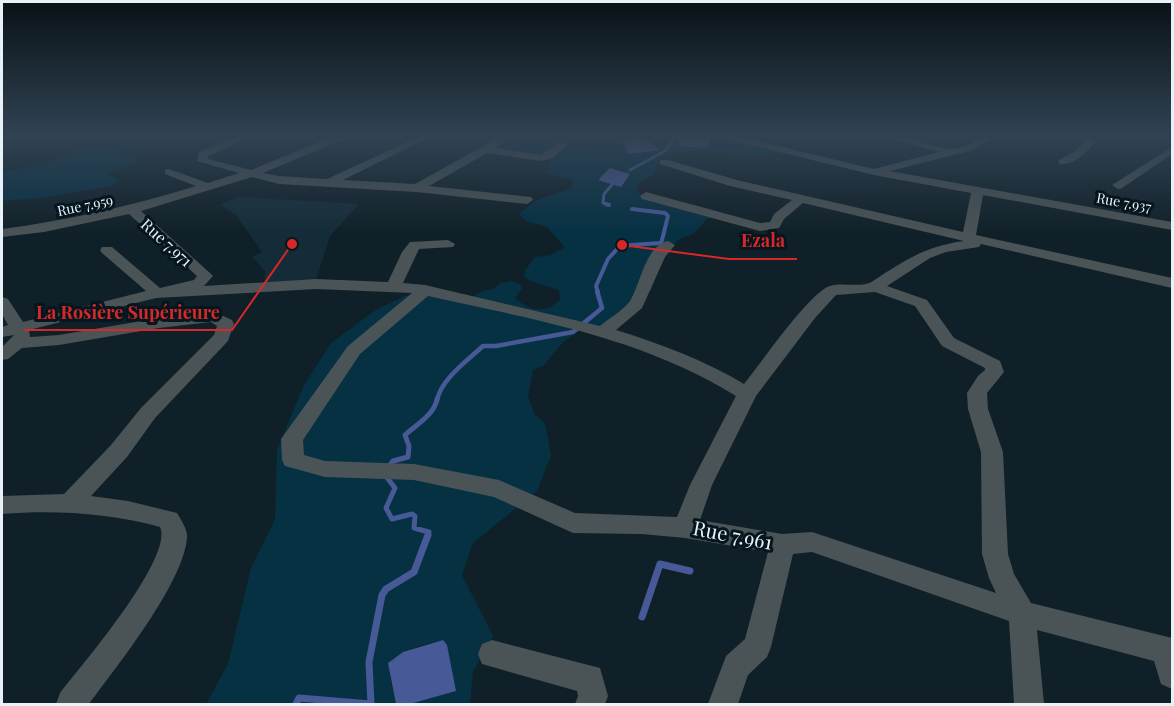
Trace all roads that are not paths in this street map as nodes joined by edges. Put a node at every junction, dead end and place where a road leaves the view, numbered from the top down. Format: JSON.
{"nodes":[{"id":1,"x":232,"y":169,"type":"edge"},
{"id":2,"x":264,"y":169,"type":"edge"},
{"id":3,"x":358,"y":169,"type":"edge"},
{"id":4,"x":449,"y":169,"type":"edge"},
{"id":5,"x":687,"y":169,"type":"edge"},
{"id":6,"x":861,"y":169,"type":"edge"},
{"id":7,"x":886,"y":169,"type":"edge"},
{"id":8,"x":1143,"y":169,"type":"edge"},
{"id":9,"x":169,"y":172,"type":"dead end"},
{"id":10,"x":874,"y":172,"type":"junction"},
{"id":11,"x":252,"y":174,"type":"junction"},
{"id":12,"x":326,"y":184,"type":"junction"},
{"id":13,"x":1118,"y":185,"type":"dead end"},
{"id":14,"x":209,"y":187,"type":"junction"},
{"id":15,"x":417,"y":188,"type":"junction"},
{"id":16,"x":978,"y":190,"type":"junction"},
{"id":17,"x":646,"y":196,"type":"dead end"},
{"id":18,"x":801,"y":199,"type":"junction"},
{"id":19,"x":527,"y":200,"type":"dead end"},
{"id":20,"x":132,"y":210,"type":"junction"},
{"id":21,"x":1173,"y":226,"type":"edge"},
{"id":22,"x":4,"y":235,"type":"edge"},
{"id":23,"x":969,"y":238,"type":"junction"},
{"id":24,"x":988,"y":243,"type":"junction"},
{"id":25,"x":448,"y":244,"type":"dead end"},
{"id":26,"x":668,"y":245,"type":"dead end"},
{"id":27,"x":107,"y":250,"type":"dead end"},
{"id":28,"x":1173,"y":283,"type":"edge"},
{"id":29,"x":394,"y":286,"type":"junction"},
{"id":30,"x":876,"y":287,"type":"junction"},
{"id":31,"x":425,"y":290,"type":"junction"},
{"id":32,"x":158,"y":294,"type":"junction"},
{"id":33,"x":2,"y":302,"type":"edge"},
{"id":34,"x":588,"y":327,"type":"junction"},
{"id":35,"x":12,"y":334,"type":"edge"},
{"id":36,"x":2,"y":356,"type":"edge"},
{"id":37,"x":747,"y":394,"type":"junction"},
{"id":38,"x":68,"y":505,"type":"junction"},
{"id":39,"x":2,"y":506,"type":"edge"},
{"id":40,"x":685,"y":528,"type":"junction"},
{"id":41,"x":782,"y":544,"type":"junction"},
{"id":42,"x":1022,"y":613,"type":"junction"},
{"id":43,"x":492,"y":654,"type":"dead end"},
{"id":44,"x":1170,"y":658,"type":"edge"},
{"id":45,"x":71,"y":705,"type":"edge"},
{"id":46,"x":590,"y":705,"type":"edge"},
{"id":47,"x":723,"y":705,"type":"edge"},
{"id":48,"x":1029,"y":705,"type":"edge"}],
"edges":[{"from":1,"to":11,"type":"street"},
{"from":2,"to":11,"type":"street","name":"Rue 7.959"},
{"from":3,"to":12,"type":"street"},
{"from":4,"to":15,"type":"street"},
{"from":5,"to":18,"type":"street"},
{"from":6,"to":10,"type":"street","name":"Rue 7.937"},
{"from":7,"to":10,"type":"street"},
{"from":8,"to":13,"type":"street"},
{"from":9,"to":14,"type":"street"},
{"from":10,"to":16,"type":"street","name":"Rue 7.937"},
{"from":11,"to":12,"type":"street"},
{"from":11,"to":14,"type":"street","name":"Rue 7.959"},
{"from":12,"to":15,"type":"street"},
{"from":14,"to":20,"type":"street","name":"Rue 7.959"},
{"from":15,"to":19,"type":"street"},
{"from":16,"to":21,"type":"street","name":"Rue 7.937"},
{"from":16,"to":23,"type":"street"},
{"from":17,"to":18,"type":"street"},
{"from":18,"to":23,"type":"street"},
{"from":20,"to":22,"type":"street","name":"Rue 7.959"},
{"from":20,"to":32,"type":"street","name":"Rue 7.971"},
{"from":23,"to":24,"type":"street"},
{"from":24,"to":28,"type":"street"},
{"from":24,"to":30,"type":"street"},
{"from":25,"to":29,"type":"street"},
{"from":26,"to":34,"type":"street"},
{"from":27,"to":32,"type":"street"},
{"from":29,"to":31,"type":"street"},
{"from":29,"to":32,"type":"street"},
{"from":30,"to":37,"type":"street","name":"Rue 7.961"},
{"from":30,"to":42,"type":"street"},
{"from":31,"to":34,"type":"street"},
{"from":31,"to":40,"type":"street"},
{"from":32,"to":35,"type":"street","name":"Rue 7.971"},
{"from":33,"to":35,"type":"street"},
{"from":34,"to":37,"type":"street"},
{"from":35,"to":36,"type":"street"},
{"from":35,"to":38,"type":"street"},
{"from":37,"to":40,"type":"street","name":"Rue 7.961"},
{"from":38,"to":39,"type":"street"},
{"from":38,"to":45,"type":"street"},
{"from":40,"to":41,"type":"street","name":"Rue 7.961"},
{"from":41,"to":42,"type":"street","name":"Rue 7.961"},
{"from":41,"to":47,"type":"street"},
{"from":42,"to":44,"type":"street","name":"Rue 7.961"},
{"from":42,"to":48,"type":"street"},
{"from":43,"to":46,"type":"street"}]}
